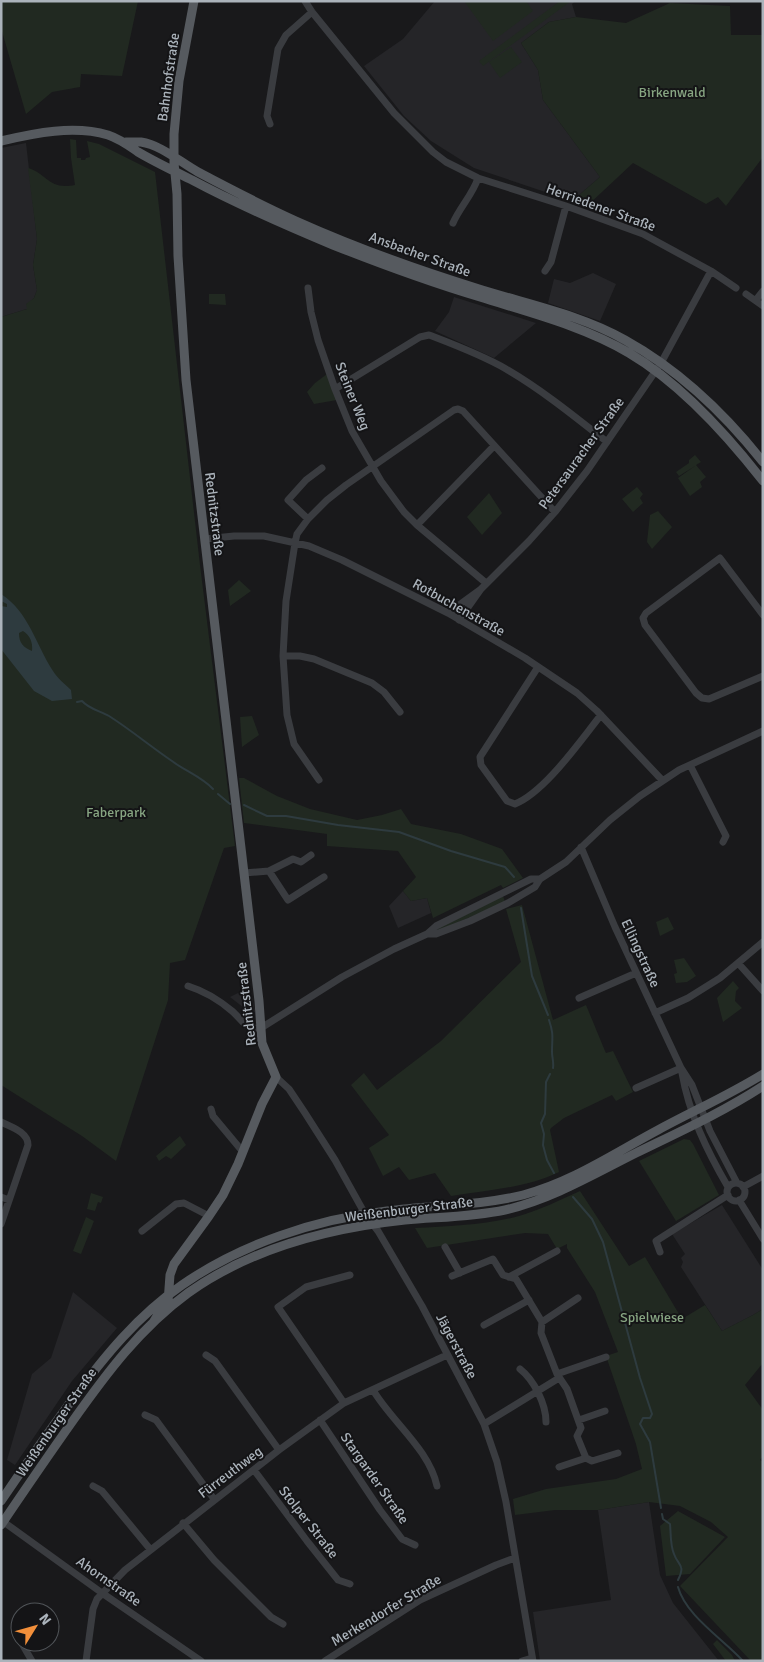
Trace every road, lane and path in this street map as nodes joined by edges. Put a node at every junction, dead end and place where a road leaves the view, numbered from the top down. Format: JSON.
{"nodes":[{"id":1,"x":194,"y":1,"type":"edge"},
{"id":2,"x":305,"y":1,"type":"edge"},
{"id":3,"x":312,"y":12,"type":"junction"},
{"id":4,"x":270,"y":124,"type":"dead end"},
{"id":5,"x":1,"y":141,"type":"edge"},
{"id":6,"x":126,"y":142,"type":"junction"},
{"id":7,"x":174,"y":158,"type":"junction"},
{"id":8,"x":175,"y":171,"type":"junction"},
{"id":9,"x":478,"y":178,"type":"junction"},
{"id":10,"x":566,"y":206,"type":"junction"},
{"id":11,"x":453,"y":223,"type":"dead end"},
{"id":12,"x":545,"y":271,"type":"dead end"},
{"id":13,"x":711,"y":271,"type":"junction"},
{"id":14,"x":308,"y":288,"type":"dead end"},
{"id":15,"x":736,"y":288,"type":"dead end"},
{"id":16,"x":763,"y":291,"type":"edge"},
{"id":17,"x":746,"y":294,"type":"dead end"},
{"id":18,"x":756,"y":300,"type":"junction"},
{"id":19,"x":763,"y":306,"type":"edge"},
{"id":20,"x":661,"y":363,"type":"junction"},
{"id":21,"x":655,"y":372,"type":"junction"},
{"id":22,"x":335,"y":389,"type":"junction"},
{"id":23,"x":606,"y":442,"type":"junction"},
{"id":24,"x":494,"y":446,"type":"junction"},
{"id":25,"x":763,"y":462,"type":"edge"},
{"id":26,"x":372,"y":466,"type":"junction"},
{"id":27,"x":322,"y":468,"type":"dead end"},
{"id":28,"x":763,"y":481,"type":"edge"},
{"id":29,"x":555,"y":512,"type":"junction"},
{"id":30,"x":308,"y":519,"type":"junction"},
{"id":31,"x":417,"y":525,"type":"junction"},
{"id":32,"x":205,"y":539,"type":"junction"},
{"id":33,"x":295,"y":543,"type":"junction"},
{"id":34,"x":484,"y":586,"type":"junction"},
{"id":35,"x":448,"y":612,"type":"junction"},
{"id":36,"x":763,"y":615,"type":"edge"},
{"id":37,"x":459,"y":620,"type":"junction"},
{"id":38,"x":283,"y":656,"type":"junction"},
{"id":39,"x":538,"y":667,"type":"junction"},
{"id":40,"x":763,"y":676,"type":"edge"},
{"id":41,"x":400,"y":712,"type":"dead end"},
{"id":42,"x":601,"y":715,"type":"junction"},
{"id":43,"x":763,"y":731,"type":"edge"},
{"id":44,"x":690,"y":765,"type":"junction"},
{"id":45,"x":319,"y":780,"type":"dead end"},
{"id":46,"x":662,"y":780,"type":"junction"},
{"id":47,"x":723,"y":842,"type":"dead end"},
{"id":48,"x":581,"y":847,"type":"junction"},
{"id":49,"x":311,"y":855,"type":"dead end"},
{"id":50,"x":269,"y":871,"type":"junction"},
{"id":51,"x":244,"y":874,"type":"junction"},
{"id":52,"x":324,"y":877,"type":"dead end"},
{"id":53,"x":540,"y":879,"type":"junction"},
{"id":54,"x":427,"y":934,"type":"junction"},
{"id":55,"x":763,"y":942,"type":"edge"},
{"id":56,"x":738,"y":963,"type":"junction"},
{"id":57,"x":636,"y":973,"type":"junction"},
{"id":58,"x":188,"y":986,"type":"dead end"},
{"id":59,"x":763,"y":991,"type":"edge"},
{"id":60,"x":579,"y":998,"type":"dead end"},
{"id":61,"x":655,"y":1013,"type":"junction"},
{"id":62,"x":261,"y":1028,"type":"junction"},
{"id":63,"x":681,"y":1068,"type":"junction"},
{"id":64,"x":763,"y":1074,"type":"edge"},
{"id":65,"x":276,"y":1077,"type":"junction"},
{"id":66,"x":763,"y":1086,"type":"edge"},
{"id":67,"x":636,"y":1088,"type":"dead end"},
{"id":68,"x":700,"y":1108,"type":"junction"},
{"id":69,"x":211,"y":1109,"type":"dead end"},
{"id":70,"x":692,"y":1112,"type":"junction"},
{"id":71,"x":705,"y":1119,"type":"junction"},
{"id":72,"x":1,"y":1122,"type":"edge"},
{"id":73,"x":696,"y":1124,"type":"junction"},
{"id":74,"x":243,"y":1152,"type":"junction"},
{"id":75,"x":763,"y":1176,"type":"edge"},
{"id":76,"x":740,"y":1185,"type":"junction"},
{"id":77,"x":728,"y":1187,"type":"junction"},
{"id":78,"x":728,"y":1195,"type":"junction"},
{"id":79,"x":1,"y":1197,"type":"edge"},
{"id":80,"x":9,"y":1200,"type":"junction"},
{"id":81,"x":739,"y":1200,"type":"junction"},
{"id":82,"x":365,"y":1214,"type":"junction"},
{"id":83,"x":209,"y":1216,"type":"junction"},
{"id":84,"x":1,"y":1224,"type":"edge"},
{"id":85,"x":373,"y":1224,"type":"junction"},
{"id":86,"x":142,"y":1232,"type":"dead end"},
{"id":87,"x":763,"y":1239,"type":"edge"},
{"id":88,"x":446,"y":1247,"type":"dead end"},
{"id":89,"x":557,"y":1251,"type":"dead end"},
{"id":90,"x":660,"y":1252,"type":"dead end"},
{"id":91,"x":460,"y":1272,"type":"junction"},
{"id":92,"x":350,"y":1275,"type":"dead end"},
{"id":93,"x":452,"y":1276,"type":"dead end"},
{"id":94,"x":509,"y":1276,"type":"junction"},
{"id":95,"x":169,"y":1294,"type":"junction"},
{"id":96,"x":578,"y":1298,"type":"dead end"},
{"id":97,"x":529,"y":1300,"type":"junction"},
{"id":98,"x":154,"y":1321,"type":"junction"},
{"id":99,"x":542,"y":1322,"type":"junction"},
{"id":100,"x":484,"y":1325,"type":"dead end"},
{"id":101,"x":206,"y":1355,"type":"dead end"},
{"id":102,"x":447,"y":1355,"type":"junction"},
{"id":103,"x":606,"y":1357,"type":"dead end"},
{"id":104,"x":520,"y":1369,"type":"dead end"},
{"id":105,"x":558,"y":1376,"type":"junction"},
{"id":106,"x":373,"y":1390,"type":"junction"},
{"id":107,"x":78,"y":1391,"type":"junction"},
{"id":108,"x":537,"y":1392,"type":"junction"},
{"id":109,"x":344,"y":1403,"type":"junction"},
{"id":110,"x":79,"y":1412,"type":"junction"},
{"id":111,"x":605,"y":1412,"type":"dead end"},
{"id":112,"x":145,"y":1415,"type":"dead end"},
{"id":113,"x":320,"y":1420,"type":"junction"},
{"id":114,"x":579,"y":1420,"type":"junction"},
{"id":115,"x":546,"y":1422,"type":"dead end"},
{"id":116,"x":484,"y":1424,"type":"junction"},
{"id":117,"x":279,"y":1450,"type":"junction"},
{"id":118,"x":618,"y":1453,"type":"dead end"},
{"id":119,"x":586,"y":1458,"type":"junction"},
{"id":120,"x":559,"y":1467,"type":"dead end"},
{"id":121,"x":254,"y":1470,"type":"junction"},
{"id":122,"x":93,"y":1486,"type":"dead end"},
{"id":123,"x":437,"y":1486,"type":"dead end"},
{"id":124,"x":214,"y":1499,"type":"junction"},
{"id":125,"x":1,"y":1501,"type":"edge"},
{"id":126,"x":2,"y":1522,"type":"edge"},
{"id":127,"x":183,"y":1523,"type":"junction"},
{"id":128,"x":415,"y":1546,"type":"dead end"},
{"id":129,"x":150,"y":1549,"type":"junction"},
{"id":130,"x":515,"y":1558,"type":"junction"},
{"id":131,"x":350,"y":1584,"type":"dead end"},
{"id":132,"x":102,"y":1593,"type":"junction"},
{"id":133,"x":283,"y":1624,"type":"dead end"},
{"id":134,"x":533,"y":1660,"type":"edge"},
{"id":135,"x":86,"y":1661,"type":"edge"},
{"id":136,"x":201,"y":1661,"type":"edge"},
{"id":137,"x":325,"y":1661,"type":"edge"},
{"id":138,"x":522,"y":1661,"type":"edge"}],
"edges":[{"from":1,"to":7,"type":"main road","name":"Bahnhofstraße"},
{"from":2,"to":3,"type":"street","name":"Herriedener Straße"},
{"from":3,"to":4,"type":"street"},
{"from":3,"to":9,"type":"street","name":"Herriedener Straße"},
{"from":5,"to":6,"type":"main road"},
{"from":6,"to":7,"type":"main road","name":"Ansbacher Straße"},
{"from":6,"to":8,"type":"main road","name":"Ansbacher Straße"},
{"from":7,"to":8,"type":"main road","name":"Rednitzstraße"},
{"from":7,"to":20,"type":"main road","name":"Ansbacher Straße"},
{"from":8,"to":21,"type":"main road","name":"Ansbacher Straße"},
{"from":8,"to":32,"type":"main road","name":"Rednitzstraße"},
{"from":9,"to":10,"type":"street","name":"Herriedener Straße"},
{"from":9,"to":11,"type":"street"},
{"from":10,"to":12,"type":"street"},
{"from":10,"to":13,"type":"street","name":"Herriedener Straße"},
{"from":13,"to":15,"type":"street","name":"Herriedener Straße"},
{"from":13,"to":20,"type":"street"},
{"from":14,"to":22,"type":"street","name":"Steiner Weg"},
{"from":16,"to":18,"type":"street"},
{"from":17,"to":18,"type":"street"},
{"from":18,"to":19,"type":"street"},
{"from":20,"to":21,"type":"street"},
{"from":20,"to":25,"type":"main road","name":"Ansbacher Straße"},
{"from":21,"to":23,"type":"street","name":"Petersauracher Straße"},
{"from":21,"to":28,"type":"main road","name":"Ansbacher Straße"},
{"from":22,"to":23,"type":"street"},
{"from":22,"to":26,"type":"street","name":"Steiner Weg"},
{"from":23,"to":29,"type":"street","name":"Petersauracher Straße"},
{"from":24,"to":26,"type":"street"},
{"from":24,"to":29,"type":"street"},
{"from":24,"to":31,"type":"street"},
{"from":26,"to":30,"type":"street"},
{"from":26,"to":31,"type":"street","name":"Steiner Weg"},
{"from":27,"to":30,"type":"street"},
{"from":29,"to":34,"type":"street","name":"Petersauracher Straße"},
{"from":30,"to":33,"type":"street"},
{"from":31,"to":34,"type":"street","name":"Steiner Weg"},
{"from":32,"to":33,"type":"street","name":"Rotbuchenstraße"},
{"from":32,"to":51,"type":"main road","name":"Rednitzstraße"},
{"from":33,"to":35,"type":"street","name":"Rotbuchenstraße"},
{"from":33,"to":38,"type":"street"},
{"from":34,"to":35,"type":"street","name":"Petersauracher Straße"},
{"from":34,"to":37,"type":"street","name":"Petersauracher Straße"},
{"from":35,"to":37,"type":"street","name":"Rotbuchenstraße"},
{"from":36,"to":40,"type":"street"},
{"from":37,"to":39,"type":"street","name":"Rotbuchenstraße"},
{"from":38,"to":41,"type":"street"},
{"from":38,"to":45,"type":"street"},
{"from":39,"to":42,"type":"street","name":"Rotbuchenstraße"},
{"from":39,"to":42,"type":"street"},
{"from":42,"to":46,"type":"street","name":"Rotbuchenstraße"},
{"from":43,"to":44,"type":"street"},
{"from":44,"to":46,"type":"street"},
{"from":44,"to":47,"type":"street"},
{"from":46,"to":48,"type":"street"},
{"from":48,"to":53,"type":"street"},
{"from":48,"to":57,"type":"street","name":"Ellingstraße"},
{"from":49,"to":50,"type":"street"},
{"from":50,"to":51,"type":"street"},
{"from":50,"to":52,"type":"street"},
{"from":51,"to":62,"type":"main road","name":"Rednitzstraße"},
{"from":53,"to":54,"type":"street"},
{"from":53,"to":54,"type":"street"},
{"from":54,"to":62,"type":"street"},
{"from":55,"to":56,"type":"street"},
{"from":56,"to":59,"type":"street"},
{"from":56,"to":61,"type":"street"},
{"from":57,"to":60,"type":"street"},
{"from":57,"to":61,"type":"street","name":"Ellingstraße"},
{"from":58,"to":62,"type":"street"},
{"from":61,"to":63,"type":"street","name":"Ellingstraße"},
{"from":62,"to":65,"type":"main road","name":"Rednitzstraße"},
{"from":63,"to":67,"type":"street"},
{"from":63,"to":68,"type":"street","name":"Ellingstraße"},
{"from":63,"to":70,"type":"street","name":"Ellingstraße"},
{"from":64,"to":68,"type":"main road","name":"Weißenburger Straße"},
{"from":65,"to":74,"type":"main road"},
{"from":65,"to":82,"type":"street","name":"Jägerstraße"},
{"from":66,"to":71,"type":"main road","name":"Weißenburger Straße"},
{"from":68,"to":70,"type":"main road","name":"Weißenburger Straße"},
{"from":68,"to":71,"type":"street","name":"Ellingstraße"},
{"from":69,"to":74,"type":"street"},
{"from":70,"to":73,"type":"street","name":"Ellingstraße"},
{"from":70,"to":82,"type":"main road","name":"Weißenburger Straße"},
{"from":71,"to":73,"type":"main road","name":"Weißenburger Straße"},
{"from":71,"to":76,"type":"street","name":"Ellingstraße"},
{"from":72,"to":80,"type":"street"},
{"from":73,"to":77,"type":"street","name":"Ellingstraße"},
{"from":73,"to":85,"type":"main road","name":"Weißenburger Straße"},
{"from":74,"to":83,"type":"main road"},
{"from":75,"to":76,"type":"street"},
{"from":76,"to":77,"type":"street"},
{"from":76,"to":81,"type":"street"},
{"from":77,"to":78,"type":"street"},
{"from":78,"to":81,"type":"street"},
{"from":78,"to":90,"type":"street"},
{"from":79,"to":80,"type":"street"},
{"from":80,"to":84,"type":"street"},
{"from":81,"to":87,"type":"street"},
{"from":82,"to":85,"type":"street","name":"Jägerstraße"},
{"from":82,"to":95,"type":"main road","name":"Weißenburger Straße"},
{"from":83,"to":86,"type":"street"},
{"from":83,"to":95,"type":"main road"},
{"from":85,"to":98,"type":"main road","name":"Weißenburger Straße"},
{"from":85,"to":102,"type":"street","name":"Jägerstraße"},
{"from":88,"to":91,"type":"street"},
{"from":89,"to":94,"type":"street"},
{"from":91,"to":93,"type":"street"},
{"from":91,"to":94,"type":"street"},
{"from":92,"to":109,"type":"street"},
{"from":94,"to":97,"type":"street"},
{"from":95,"to":98,"type":"main road"},
{"from":95,"to":107,"type":"main road","name":"Weißenburger Straße"},
{"from":96,"to":99,"type":"street"},
{"from":97,"to":99,"type":"street"},
{"from":97,"to":100,"type":"street"},
{"from":98,"to":110,"type":"main road","name":"Weißenburger Straße"},
{"from":99,"to":105,"type":"street"},
{"from":101,"to":117,"type":"street"},
{"from":102,"to":106,"type":"street","name":"Fürreuthweg"},
{"from":102,"to":116,"type":"street","name":"Jägerstraße"},
{"from":103,"to":105,"type":"street"},
{"from":104,"to":108,"type":"street"},
{"from":105,"to":108,"type":"street"},
{"from":105,"to":114,"type":"street"},
{"from":106,"to":109,"type":"street","name":"Fürreuthweg"},
{"from":106,"to":123,"type":"street"},
{"from":107,"to":110,"type":"main road"},
{"from":107,"to":125,"type":"main road","name":"Weißenburger Straße"},
{"from":108,"to":115,"type":"street"},
{"from":108,"to":116,"type":"street"},
{"from":109,"to":113,"type":"street","name":"Fürreuthweg"},
{"from":110,"to":126,"type":"main road","name":"Weißenburger Straße"},
{"from":111,"to":114,"type":"street"},
{"from":112,"to":124,"type":"street"},
{"from":113,"to":117,"type":"street","name":"Fürreuthweg"},
{"from":113,"to":128,"type":"street","name":"Stargarder Straße"},
{"from":114,"to":119,"type":"street"},
{"from":116,"to":130,"type":"street","name":"Jägerstraße"},
{"from":117,"to":121,"type":"street","name":"Fürreuthweg"},
{"from":118,"to":119,"type":"street"},
{"from":119,"to":120,"type":"street"},
{"from":121,"to":124,"type":"street","name":"Fürreuthweg"},
{"from":121,"to":131,"type":"street","name":"Stolper Straße"},
{"from":122,"to":129,"type":"street"},
{"from":124,"to":127,"type":"street","name":"Fürreuthweg"},
{"from":126,"to":132,"type":"street","name":"Ahornstraße"},
{"from":127,"to":129,"type":"street","name":"Fürreuthweg"},
{"from":127,"to":133,"type":"street"},
{"from":129,"to":132,"type":"street","name":"Fürreuthweg"},
{"from":130,"to":134,"type":"street","name":"Jägerstraße"},
{"from":130,"to":137,"type":"street","name":"Merkendorfer Straße"},
{"from":132,"to":135,"type":"street","name":"Fürreuthweg"},
{"from":132,"to":136,"type":"street","name":"Ahornstraße"},
{"from":134,"to":138,"type":"street"}]}
